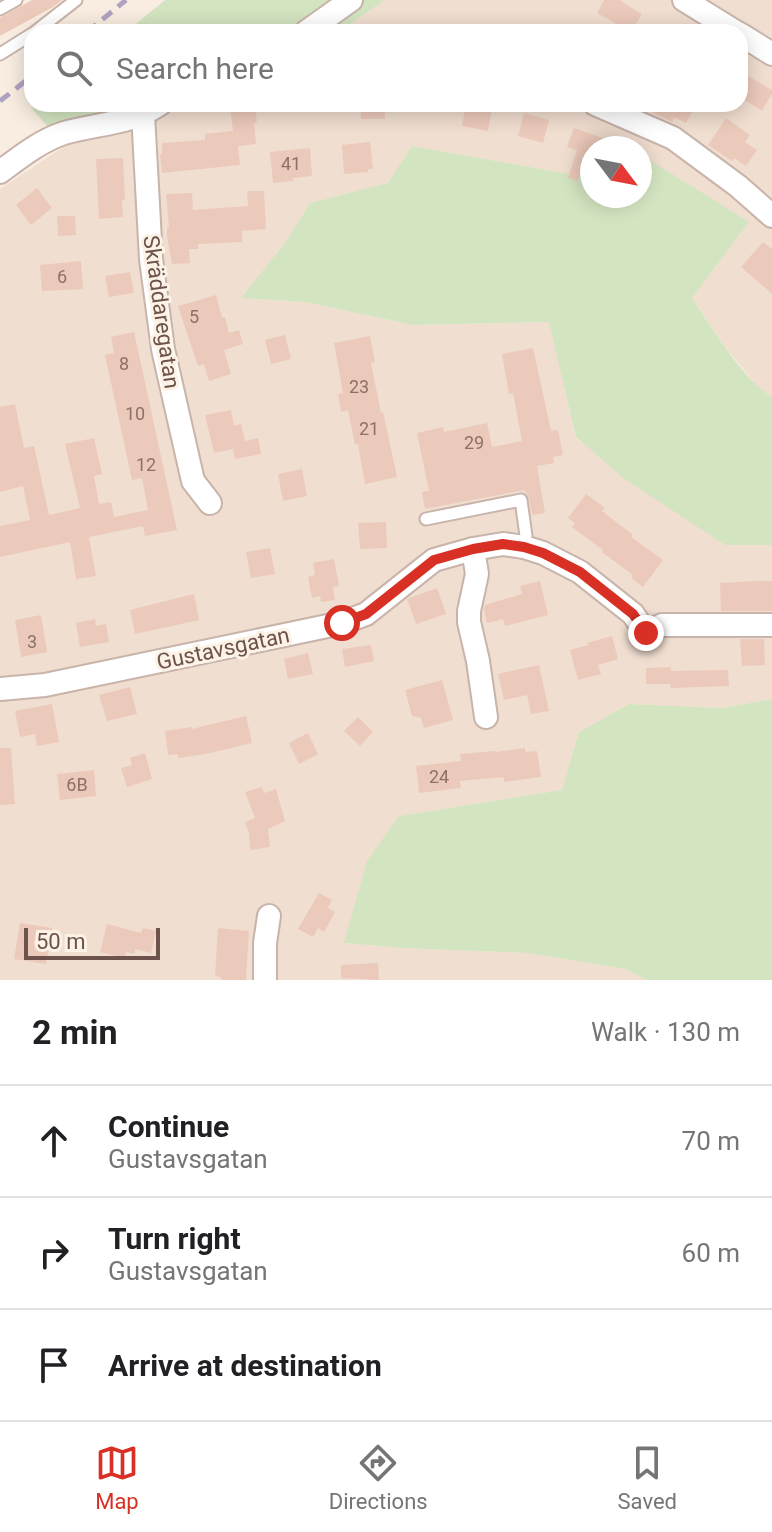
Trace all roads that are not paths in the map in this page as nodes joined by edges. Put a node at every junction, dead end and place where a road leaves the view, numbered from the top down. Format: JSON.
{"nodes":[{"id":1,"x":16,"y":0,"type":"edge"},
{"id":2,"x":76,"y":0,"type":"edge"},
{"id":3,"x":351,"y":0,"type":"edge"},
{"id":4,"x":684,"y":0,"type":"edge"},
{"id":5,"x":0,"y":9,"type":"edge"},
{"id":6,"x":45,"y":24,"type":"edge"},
{"id":7,"x":331,"y":24,"type":"edge"},
{"id":8,"x":723,"y":24,"type":"edge"},
{"id":9,"x":24,"y":39,"type":"edge"},
{"id":10,"x":748,"y":39,"type":"edge"},
{"id":11,"x":0,"y":54,"type":"edge"},
{"id":12,"x":772,"y":54,"type":"edge"},
{"id":13,"x":144,"y":112,"type":"edge"},
{"id":14,"x":152,"y":112,"type":"edge"},
{"id":15,"x":613,"y":112,"type":"edge"},
{"id":16,"x":0,"y":172,"type":"edge"},
{"id":17,"x":772,"y":216,"type":"edge"},
{"id":18,"x":210,"y":503,"type":"dead end"},
{"id":19,"x":426,"y":519,"type":"dead end"},
{"id":20,"x":524,"y":547,"type":"junction"},
{"id":21,"x":473,"y":549,"type":"junction"},
{"id":22,"x":772,"y":625,"type":"edge"},
{"id":23,"x":0,"y":689,"type":"edge"},
{"id":24,"x":486,"y":717,"type":"dead end"},
{"id":25,"x":269,"y":916,"type":"dead end"},
{"id":26,"x":265,"y":980,"type":"edge"}],
"edges":[{"from":1,"to":5,"type":"lane"},
{"from":2,"to":6,"type":"lane"},
{"from":3,"to":7,"type":"street"},
{"from":4,"to":8,"type":"street"},
{"from":9,"to":11,"type":"lane"},
{"from":10,"to":12,"type":"street"},
{"from":13,"to":16,"type":"street"},
{"from":14,"to":18,"type":"street","name":"Skräddaregatan"},
{"from":15,"to":17,"type":"street"},
{"from":19,"to":20,"type":"lane"},
{"from":20,"to":21,"type":"street","name":"Gustavsgatan"},
{"from":20,"to":22,"type":"street","name":"Gustavsgatan"},
{"from":21,"to":23,"type":"street","name":"Gustavsgatan"},
{"from":21,"to":24,"type":"street"},
{"from":25,"to":26,"type":"street"}]}
